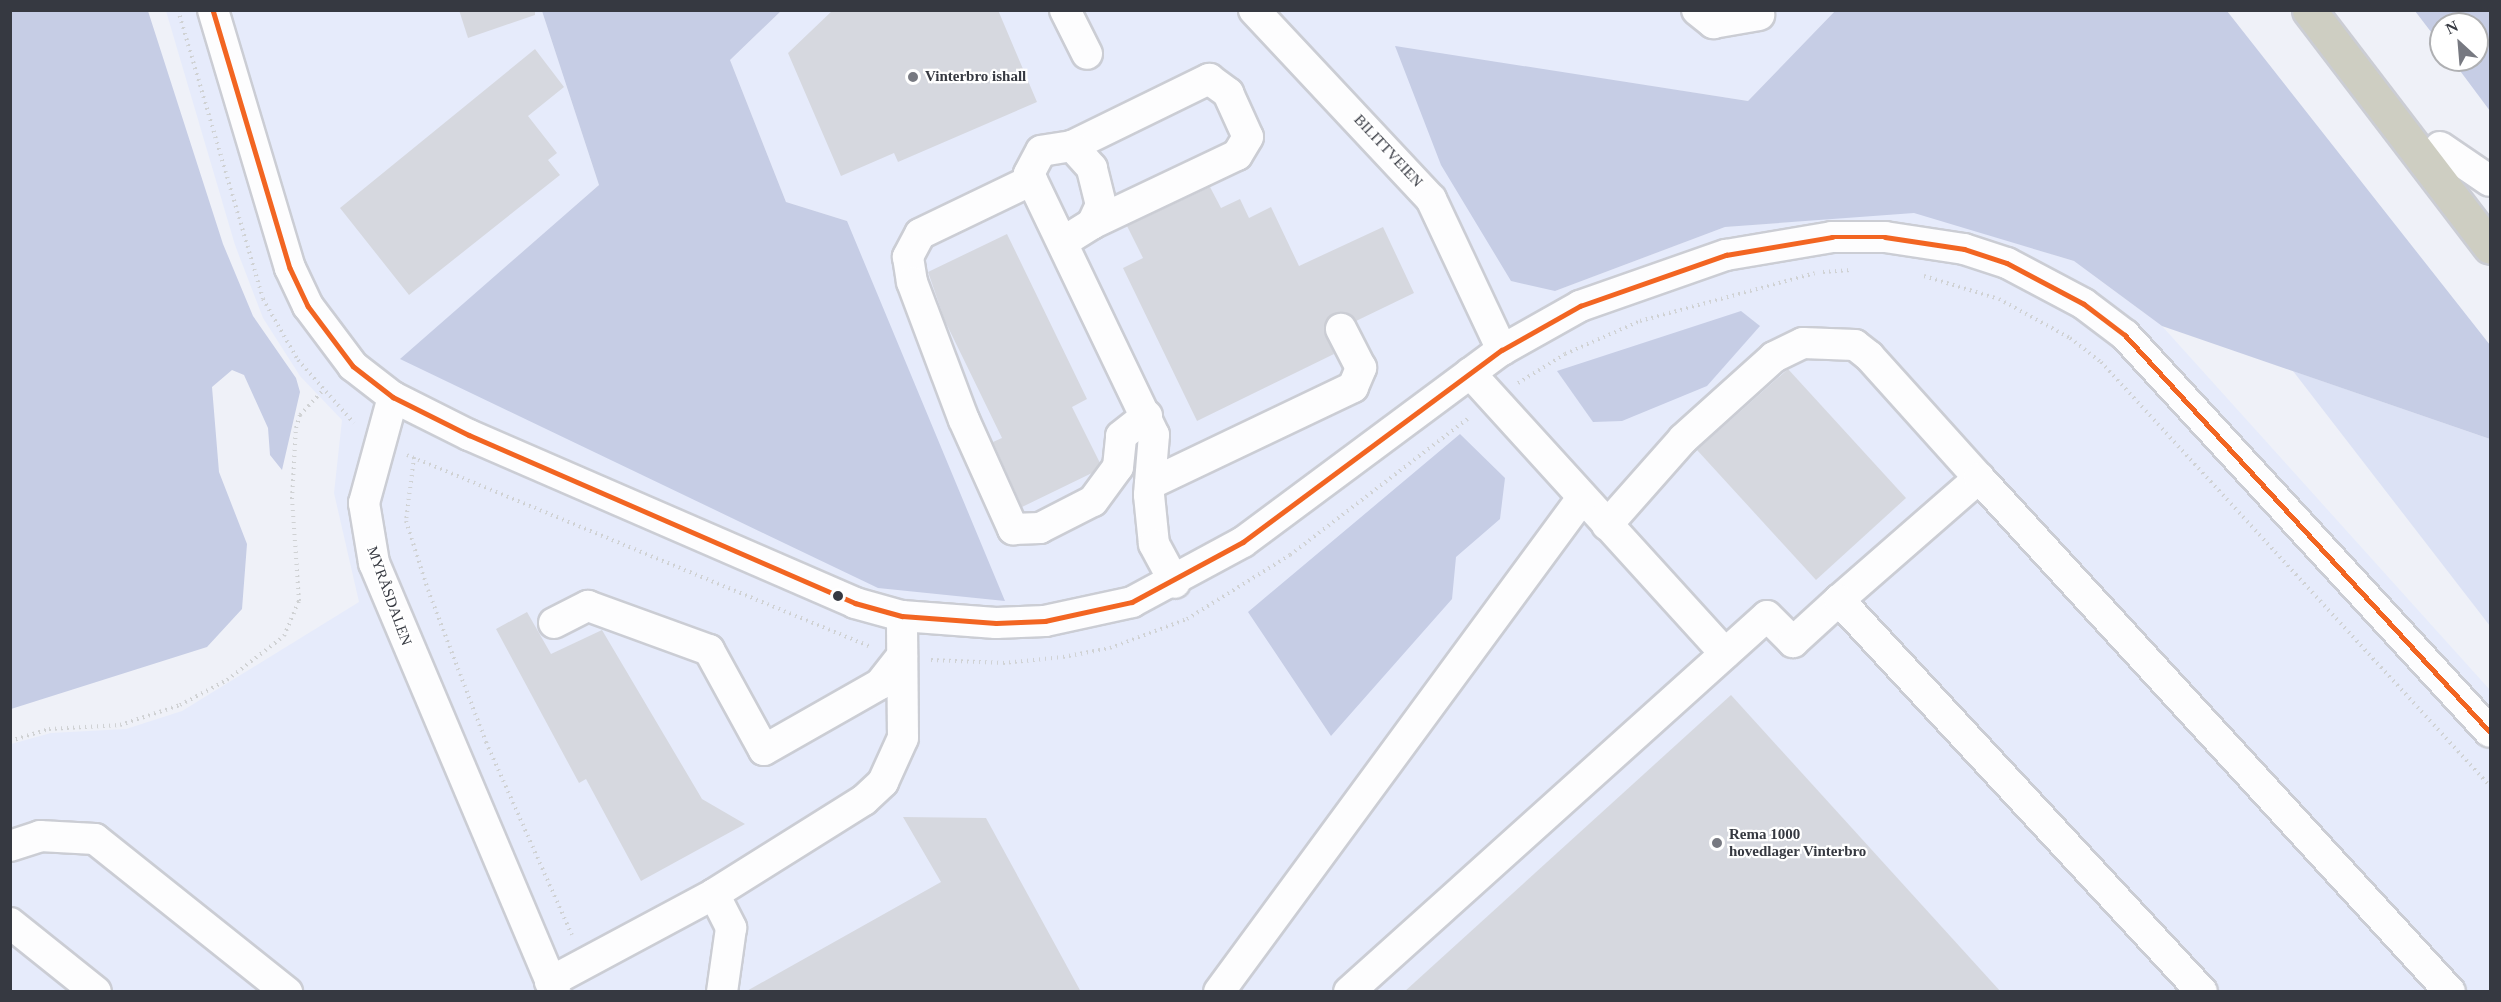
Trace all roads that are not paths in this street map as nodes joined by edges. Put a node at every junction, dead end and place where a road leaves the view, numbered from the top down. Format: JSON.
{"nodes":[{"id":1,"x":213,"y":10,"type":"edge"},
{"id":2,"x":1065,"y":10,"type":"edge"},
{"id":3,"x":1254,"y":10,"type":"edge"},
{"id":4,"x":1697,"y":10,"type":"edge"},
{"id":5,"x":2309,"y":10,"type":"edge"},
{"id":6,"x":2335,"y":10,"type":"edge"},
{"id":7,"x":1759,"y":15,"type":"dead end"},
{"id":8,"x":1087,"y":54,"type":"dead end"},
{"id":9,"x":1072,"y":146,"type":"junction"},
{"id":10,"x":2440,"y":147,"type":"junction"},
{"id":11,"x":1032,"y":180,"type":"junction"},
{"id":12,"x":2490,"y":181,"type":"edge"},
{"id":13,"x":2490,"y":214,"type":"edge"},
{"id":14,"x":1092,"y":224,"type":"junction"},
{"id":15,"x":1063,"y":242,"type":"junction"},
{"id":16,"x":2490,"y":246,"type":"edge"},
{"id":17,"x":1341,"y":329,"type":"dead end"},
{"id":18,"x":1502,"y":350,"type":"junction"},
{"id":19,"x":1470,"y":373,"type":"junction"},
{"id":20,"x":393,"y":397,"type":"junction"},
{"id":21,"x":1147,"y":416,"type":"junction"},
{"id":22,"x":1979,"y":478,"type":"junction"},
{"id":23,"x":1150,"y":484,"type":"junction"},
{"id":24,"x":1582,"y":498,"type":"junction"},
{"id":25,"x":1607,"y":525,"type":"junction"},
{"id":26,"x":1175,"y":583,"type":"junction"},
{"id":27,"x":1839,"y":600,"type":"junction"},
{"id":28,"x":902,"y":616,"type":"junction"},
{"id":29,"x":554,"y":623,"type":"dead end"},
{"id":30,"x":1725,"y":653,"type":"junction"},
{"id":31,"x":902,"y":656,"type":"junction"},
{"id":32,"x":2490,"y":732,"type":"edge"},
{"id":33,"x":10,"y":846,"type":"edge"},
{"id":34,"x":714,"y":894,"type":"junction"},
{"id":35,"x":10,"y":923,"type":"edge"},
{"id":36,"x":553,"y":987,"type":"edge"},
{"id":37,"x":96,"y":992,"type":"edge"},
{"id":38,"x":287,"y":992,"type":"edge"},
{"id":39,"x":722,"y":992,"type":"edge"},
{"id":40,"x":1218,"y":992,"type":"edge"},
{"id":41,"x":1349,"y":992,"type":"edge"},
{"id":42,"x":2202,"y":992,"type":"edge"},
{"id":43,"x":2450,"y":992,"type":"edge"}],
"edges":[{"from":1,"to":20,"type":"street"},
{"from":2,"to":8,"type":"street"},
{"from":3,"to":18,"type":"street","name":"BILITTVEIEN"},
{"from":4,"to":7,"type":"street"},
{"from":5,"to":16,"type":"highway"},
{"from":6,"to":10,"type":"highway"},
{"from":9,"to":11,"type":"street"},
{"from":9,"to":14,"type":"street"},
{"from":9,"to":14,"type":"street"},
{"from":10,"to":12,"type":"street"},
{"from":10,"to":13,"type":"highway"},
{"from":11,"to":15,"type":"street"},
{"from":11,"to":21,"type":"street"},
{"from":14,"to":15,"type":"street"},
{"from":15,"to":21,"type":"street"},
{"from":17,"to":23,"type":"street"},
{"from":18,"to":19,"type":"street"},
{"from":18,"to":32,"type":"street"},
{"from":19,"to":24,"type":"street"},
{"from":19,"to":26,"type":"street"},
{"from":20,"to":28,"type":"street"},
{"from":20,"to":36,"type":"street","name":"MYRÅSDALEN"},
{"from":21,"to":23,"type":"street"},
{"from":22,"to":25,"type":"street"},
{"from":22,"to":27,"type":"street"},
{"from":22,"to":43,"type":"street"},
{"from":23,"to":26,"type":"street"},
{"from":24,"to":25,"type":"street"},
{"from":24,"to":40,"type":"street"},
{"from":25,"to":30,"type":"street"},
{"from":26,"to":28,"type":"street"},
{"from":27,"to":30,"type":"street"},
{"from":27,"to":42,"type":"street"},
{"from":28,"to":31,"type":"street"},
{"from":29,"to":31,"type":"street"},
{"from":30,"to":41,"type":"street"},
{"from":31,"to":34,"type":"street"},
{"from":33,"to":38,"type":"street"},
{"from":34,"to":36,"type":"street"},
{"from":34,"to":39,"type":"street"},
{"from":35,"to":37,"type":"street"}]}
